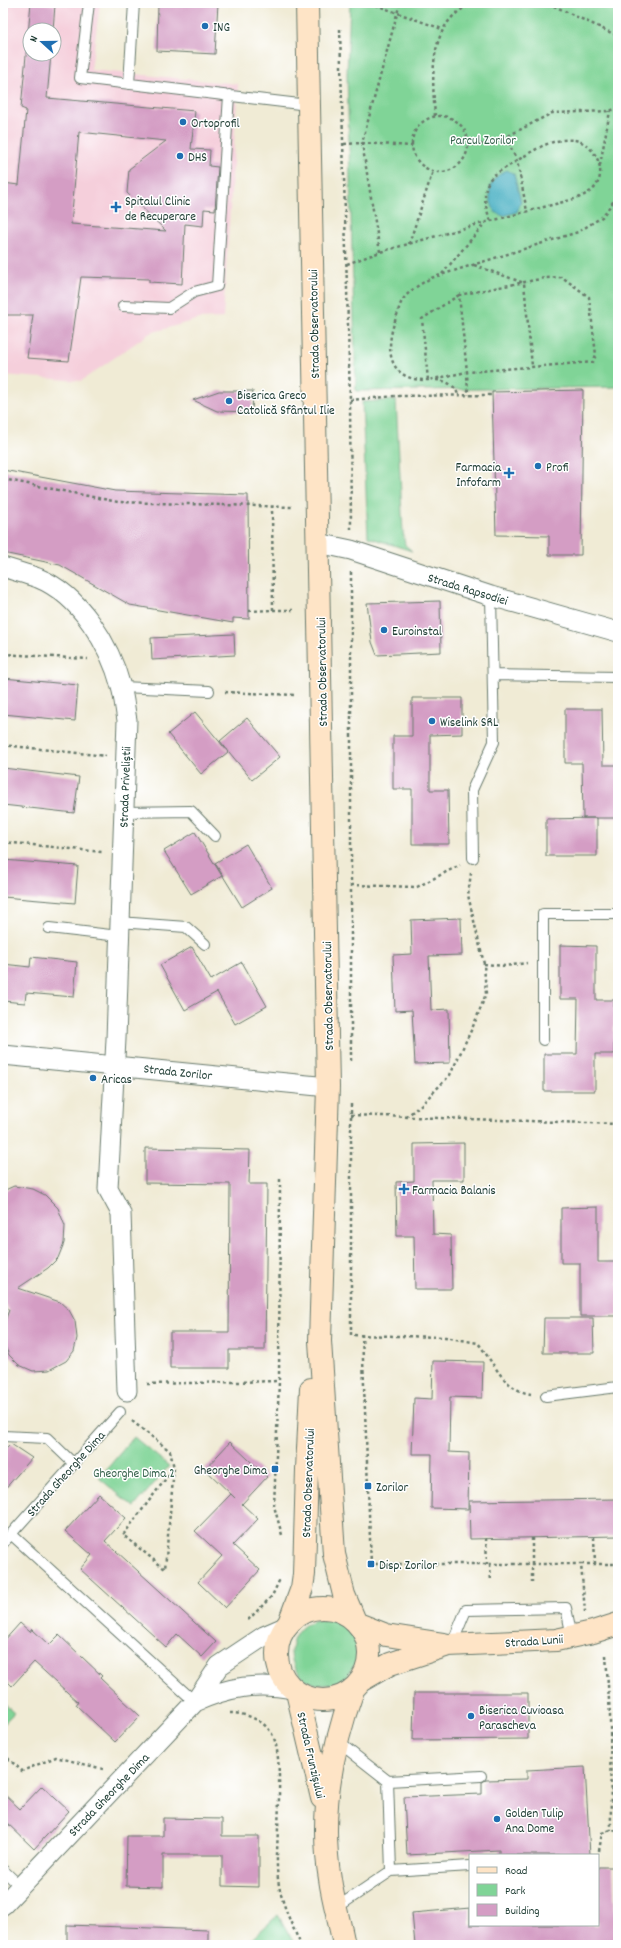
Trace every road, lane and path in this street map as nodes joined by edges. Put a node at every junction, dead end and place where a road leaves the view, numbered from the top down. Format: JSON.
{"nodes":[{"id":1,"x":89,"y":3,"type":"edge"},
{"id":2,"x":134,"y":3,"type":"edge"},
{"id":3,"x":307,"y":3,"type":"edge"},
{"id":4,"x":370,"y":3,"type":"edge"},
{"id":5,"x":400,"y":3,"type":"edge"},
{"id":6,"x":476,"y":3,"type":"edge"},
{"id":7,"x":542,"y":3,"type":"edge"},
{"id":8,"x":397,"y":13,"type":"junction"},
{"id":9,"x":340,"y":28,"type":"dead end"},
{"id":10,"x":442,"y":29,"type":"junction"},
{"id":11,"x":618,"y":36,"type":"edge"},
{"id":12,"x":129,"y":84,"type":"junction"},
{"id":13,"x":228,"y":95,"type":"junction"},
{"id":14,"x":308,"y":105,"type":"junction"},
{"id":15,"x":618,"y":107,"type":"edge"},
{"id":16,"x":610,"y":112,"type":"junction"},
{"id":17,"x":435,"y":116,"type":"junction"},
{"id":18,"x":506,"y":137,"type":"junction"},
{"id":19,"x":362,"y":143,"type":"junction"},
{"id":20,"x":344,"y":144,"type":"junction"},
{"id":21,"x":468,"y":145,"type":"junction"},
{"id":22,"x":412,"y":146,"type":"junction"},
{"id":23,"x":517,"y":161,"type":"junction"},
{"id":24,"x":600,"y":165,"type":"junction"},
{"id":25,"x":433,"y":171,"type":"junction"},
{"id":26,"x":618,"y":195,"type":"edge"},
{"id":27,"x":527,"y":211,"type":"junction"},
{"id":28,"x":491,"y":221,"type":"junction"},
{"id":29,"x":486,"y":222,"type":"junction"},
{"id":30,"x":409,"y":244,"type":"junction"},
{"id":31,"x":380,"y":252,"type":"junction"},
{"id":32,"x":346,"y":264,"type":"junction"},
{"id":33,"x":474,"y":265,"type":"junction"},
{"id":34,"x":442,"y":275,"type":"junction"},
{"id":35,"x":524,"y":283,"type":"junction"},
{"id":36,"x":459,"y":295,"type":"junction"},
{"id":37,"x":123,"y":306,"type":"dead end"},
{"id":38,"x":532,"y":366,"type":"junction"},
{"id":39,"x":467,"y":372,"type":"junction"},
{"id":40,"x":428,"y":380,"type":"junction"},
{"id":41,"x":458,"y":395,"type":"junction"},
{"id":42,"x":468,"y":395,"type":"junction"},
{"id":43,"x":493,"y":395,"type":"dead end"},
{"id":44,"x":350,"y":400,"type":"junction"},
{"id":45,"x":3,"y":478,"type":"edge"},
{"id":46,"x":272,"y":507,"type":"junction"},
{"id":47,"x":292,"y":507,"type":"dead end"},
{"id":48,"x":318,"y":543,"type":"junction"},
{"id":49,"x":352,"y":550,"type":"junction"},
{"id":50,"x":3,"y":567,"type":"edge"},
{"id":51,"x":491,"y":596,"type":"junction"},
{"id":52,"x":273,"y":610,"type":"junction"},
{"id":53,"x":293,"y":610,"type":"dead end"},
{"id":54,"x":249,"y":611,"type":"dead end"},
{"id":55,"x":618,"y":632,"type":"edge"},
{"id":56,"x":3,"y":654,"type":"edge"},
{"id":57,"x":111,"y":660,"type":"junction"},
{"id":58,"x":494,"y":675,"type":"junction"},
{"id":59,"x":618,"y":677,"type":"edge"},
{"id":60,"x":122,"y":687,"type":"junction"},
{"id":61,"x":209,"y":691,"type":"joint"},
{"id":62,"x":294,"y":695,"type":"dead end"},
{"id":63,"x":3,"y":745,"type":"edge"},
{"id":64,"x":125,"y":758,"type":"junction"},
{"id":65,"x":123,"y":812,"type":"junction"},
{"id":66,"x":215,"y":836,"type":"dead end"},
{"id":67,"x":3,"y":842,"type":"edge"},
{"id":68,"x":122,"y":854,"type":"junction"},
{"id":69,"x":472,"y":858,"type":"junction"},
{"id":70,"x":352,"y":886,"type":"junction"},
{"id":71,"x":618,"y":914,"type":"edge"},
{"id":72,"x":49,"y":928,"type":"dead end"},
{"id":73,"x":119,"y":929,"type":"junction"},
{"id":74,"x":205,"y":944,"type":"dead end"},
{"id":75,"x":543,"y":959,"type":"junction"},
{"id":76,"x":484,"y":964,"type":"junction"},
{"id":77,"x":543,"y":1040,"type":"dead end"},
{"id":78,"x":3,"y":1055,"type":"edge"},
{"id":79,"x":114,"y":1065,"type":"junction"},
{"id":80,"x":351,"y":1068,"type":"dead end"},
{"id":81,"x":328,"y":1087,"type":"junction"},
{"id":82,"x":351,"y":1099,"type":"dead end"},
{"id":83,"x":351,"y":1115,"type":"junction"},
{"id":84,"x":406,"y":1117,"type":"junction"},
{"id":85,"x":618,"y":1124,"type":"edge"},
{"id":86,"x":280,"y":1179,"type":"dead end"},
{"id":87,"x":362,"y":1334,"type":"junction"},
{"id":88,"x":320,"y":1341,"type":"junction"},
{"id":89,"x":279,"y":1381,"type":"junction"},
{"id":90,"x":618,"y":1387,"type":"edge"},
{"id":91,"x":127,"y":1388,"type":"joint"},
{"id":92,"x":546,"y":1396,"type":"joint"},
{"id":93,"x":120,"y":1412,"type":"joint"},
{"id":94,"x":3,"y":1436,"type":"edge"},
{"id":95,"x":74,"y":1464,"type":"junction"},
{"id":96,"x":174,"y":1468,"type":"junction"},
{"id":97,"x":11,"y":1534,"type":"junction"},
{"id":98,"x":594,"y":1537,"type":"dead end"},
{"id":99,"x":282,"y":1538,"type":"dead end"},
{"id":100,"x":486,"y":1538,"type":"dead end"},
{"id":101,"x":532,"y":1538,"type":"dead end"},
{"id":102,"x":3,"y":1542,"type":"edge"},
{"id":103,"x":486,"y":1564,"type":"junction"},
{"id":104,"x":490,"y":1564,"type":"junction"},
{"id":105,"x":532,"y":1564,"type":"junction"},
{"id":106,"x":582,"y":1564,"type":"junction"},
{"id":107,"x":595,"y":1564,"type":"junction"},
{"id":108,"x":618,"y":1564,"type":"edge"},
{"id":109,"x":280,"y":1578,"type":"dead end"},
{"id":110,"x":491,"y":1582,"type":"dead end"},
{"id":111,"x":532,"y":1582,"type":"dead end"},
{"id":112,"x":585,"y":1613,"type":"dead end"},
{"id":113,"x":357,"y":1622,"type":"junction"},
{"id":114,"x":244,"y":1624,"type":"dead end"},
{"id":115,"x":288,"y":1624,"type":"junction"},
{"id":116,"x":618,"y":1624,"type":"edge"},
{"id":117,"x":572,"y":1637,"type":"junction"},
{"id":118,"x":450,"y":1645,"type":"junction"},
{"id":119,"x":606,"y":1654,"type":"dead end"},
{"id":120,"x":357,"y":1685,"type":"junction"},
{"id":121,"x":295,"y":1691,"type":"junction"},
{"id":122,"x":195,"y":1702,"type":"junction"},
{"id":123,"x":225,"y":1714,"type":"dead end"},
{"id":124,"x":610,"y":1735,"type":"junction"},
{"id":125,"x":618,"y":1736,"type":"edge"},
{"id":126,"x":336,"y":1741,"type":"junction"},
{"id":127,"x":3,"y":1754,"type":"edge"},
{"id":128,"x":481,"y":1776,"type":"dead end"},
{"id":129,"x":122,"y":1781,"type":"junction"},
{"id":130,"x":388,"y":1781,"type":"junction"},
{"id":131,"x":611,"y":1790,"type":"junction"},
{"id":132,"x":618,"y":1791,"type":"edge"},
{"id":133,"x":325,"y":1819,"type":"junction"},
{"id":134,"x":611,"y":1830,"type":"junction"},
{"id":135,"x":618,"y":1831,"type":"edge"},
{"id":136,"x":599,"y":1851,"type":"dead end"},
{"id":137,"x":469,"y":1866,"type":"edge"},
{"id":138,"x":3,"y":1870,"type":"edge"},
{"id":139,"x":391,"y":1871,"type":"junction"},
{"id":140,"x":20,"y":1886,"type":"junction"},
{"id":141,"x":3,"y":1905,"type":"edge"},
{"id":142,"x":336,"y":1908,"type":"junction"},
{"id":143,"x":301,"y":1945,"type":"edge"},
{"id":144,"x":344,"y":1945,"type":"edge"}],
"edges":[{"from":1,"to":12,"type":"lane"},
{"from":2,"to":12,"type":"lane"},
{"from":3,"to":14,"type":"main road","name":"Strada Observatorului"},
{"from":4,"to":8,"type":"path"},
{"from":5,"to":8,"type":"path"},
{"from":6,"to":10,"type":"path"},
{"from":7,"to":11,"type":"path"},
{"from":8,"to":10,"type":"path"},
{"from":8,"to":19,"type":"path"},
{"from":9,"to":20,"type":"path"},
{"from":10,"to":17,"type":"path"},
{"from":12,"to":13,"type":"lane"},
{"from":13,"to":14,"type":"lane"},
{"from":13,"to":37,"type":"lane"},
{"from":14,"to":48,"type":"main road","name":"Strada Observatorului"},
{"from":15,"to":16,"type":"path"},
{"from":16,"to":18,"type":"path"},
{"from":16,"to":24,"type":"path"},
{"from":17,"to":21,"type":"path"},
{"from":17,"to":22,"type":"path"},
{"from":18,"to":21,"type":"path"},
{"from":18,"to":23,"type":"path"},
{"from":19,"to":20,"type":"path"},
{"from":19,"to":22,"type":"path"},
{"from":19,"to":31,"type":"path"},
{"from":20,"to":32,"type":"path"},
{"from":21,"to":25,"type":"path"},
{"from":22,"to":25,"type":"path"},
{"from":23,"to":24,"type":"path"},
{"from":23,"to":27,"type":"path"},
{"from":23,"to":28,"type":"path"},
{"from":24,"to":27,"type":"path"},
{"from":25,"to":30,"type":"path"},
{"from":26,"to":33,"type":"path"},
{"from":27,"to":28,"type":"path"},
{"from":28,"to":29,"type":"path"},
{"from":29,"to":30,"type":"path"},
{"from":29,"to":34,"type":"path"},
{"from":30,"to":31,"type":"path"},
{"from":31,"to":32,"type":"path"},
{"from":32,"to":44,"type":"path"},
{"from":33,"to":34,"type":"path"},
{"from":33,"to":35,"type":"path"},
{"from":34,"to":40,"type":"path"},
{"from":35,"to":36,"type":"path"},
{"from":35,"to":38,"type":"path"},
{"from":35,"to":38,"type":"path"},
{"from":36,"to":39,"type":"path"},
{"from":36,"to":40,"type":"path"},
{"from":38,"to":39,"type":"path"},
{"from":39,"to":40,"type":"path"},
{"from":39,"to":42,"type":"path"},
{"from":40,"to":41,"type":"path"},
{"from":41,"to":42,"type":"path"},
{"from":41,"to":44,"type":"path"},
{"from":42,"to":43,"type":"path"},
{"from":44,"to":49,"type":"path"},
{"from":45,"to":46,"type":"path"},
{"from":46,"to":47,"type":"path"},
{"from":46,"to":52,"type":"path"},
{"from":48,"to":49,"type":"street","name":"Strada Rapsodiei"},
{"from":48,"to":81,"type":"main road","name":"Strada Observatorului"},
{"from":49,"to":51,"type":"street","name":"Strada Rapsodiei"},
{"from":49,"to":70,"type":"path"},
{"from":50,"to":57,"type":"street","name":"Strada Priveliștii"},
{"from":51,"to":55,"type":"street","name":"Strada Rapsodiei"},
{"from":51,"to":58,"type":"lane"},
{"from":52,"to":53,"type":"path"},
{"from":52,"to":54,"type":"path"},
{"from":56,"to":57,"type":"path"},
{"from":57,"to":60,"type":"street","name":"Strada Priveliștii"},
{"from":58,"to":59,"type":"lane"},
{"from":58,"to":69,"type":"lane"},
{"from":60,"to":61,"type":"lane"},
{"from":60,"to":64,"type":"street","name":"Strada Priveliștii"},
{"from":61,"to":62,"type":"path"},
{"from":63,"to":64,"type":"path"},
{"from":64,"to":65,"type":"street","name":"Strada Priveliștii"},
{"from":65,"to":66,"type":"lane"},
{"from":65,"to":68,"type":"street","name":"Strada Priveliștii"},
{"from":67,"to":68,"type":"path"},
{"from":68,"to":73,"type":"street","name":"Strada Priveliștii"},
{"from":69,"to":70,"type":"path"},
{"from":69,"to":76,"type":"path"},
{"from":70,"to":80,"type":"path"},
{"from":71,"to":75,"type":"lane"},
{"from":72,"to":73,"type":"lane"},
{"from":73,"to":74,"type":"lane"},
{"from":73,"to":79,"type":"street","name":"Strada Priveliștii"},
{"from":75,"to":76,"type":"path"},
{"from":75,"to":77,"type":"lane"},
{"from":76,"to":84,"type":"path"},
{"from":78,"to":79,"type":"street","name":"Strada Zorilor"},
{"from":79,"to":81,"type":"street","name":"Strada Zorilor"},
{"from":79,"to":91,"type":"street","name":"Strada Priveliștii"},
{"from":81,"to":88,"type":"main road","name":"Strada Observatorului"},
{"from":82,"to":83,"type":"path"},
{"from":83,"to":84,"type":"path"},
{"from":83,"to":87,"type":"path"},
{"from":84,"to":85,"type":"path"},
{"from":86,"to":89,"type":"path"},
{"from":87,"to":92,"type":"path"},
{"from":87,"to":103,"type":"path"},
{"from":88,"to":113,"type":"main road","name":"Strada Observatorului"},
{"from":88,"to":115,"type":"main road","name":"Strada Observatorului"},
{"from":89,"to":91,"type":"path"},
{"from":89,"to":99,"type":"path"},
{"from":90,"to":92,"type":"lane"},
{"from":93,"to":95,"type":"lane","name":"Strada Gheorghe Dima"},
{"from":93,"to":96,"type":"path"},
{"from":94,"to":95,"type":"lane"},
{"from":95,"to":97,"type":"lane","name":"Strada Gheorghe Dima"},
{"from":96,"to":96,"type":"path"},
{"from":97,"to":102,"type":"lane","name":"Strada Gheorghe Dima"},
{"from":97,"to":122,"type":"lane"},
{"from":98,"to":107,"type":"path"},
{"from":100,"to":103,"type":"path"},
{"from":101,"to":105,"type":"path"},
{"from":103,"to":104,"type":"path"},
{"from":104,"to":105,"type":"path"},
{"from":104,"to":110,"type":"path"},
{"from":105,"to":106,"type":"path"},
{"from":105,"to":111,"type":"path"},
{"from":106,"to":107,"type":"path"},
{"from":106,"to":112,"type":"path"},
{"from":107,"to":108,"type":"path"},
{"from":109,"to":114,"type":"path"},
{"from":113,"to":115,"type":"main road"},
{"from":113,"to":118,"type":"main road","name":"Strada Lunii"},
{"from":113,"to":120,"type":"main road"},
{"from":115,"to":121,"type":"main road"},
{"from":115,"to":122,"type":"street","name":"Strada Gheorghe Dima"},
{"from":116,"to":117,"type":"main road","name":"Strada Lunii"},
{"from":117,"to":118,"type":"main road","name":"Strada Lunii"},
{"from":117,"to":118,"type":"lane"},
{"from":118,"to":120,"type":"main road","name":"Strada Lunii"},
{"from":119,"to":124,"type":"path"},
{"from":120,"to":121,"type":"main road"},
{"from":120,"to":126,"type":"main road","name":"Strada Frunzișului"},
{"from":121,"to":122,"type":"street","name":"Strada Gheorghe Dima"},
{"from":121,"to":133,"type":"main road","name":"Strada Frunzișului"},
{"from":122,"to":129,"type":"street","name":"Strada Gheorghe Dima"},
{"from":123,"to":143,"type":"path"},
{"from":124,"to":125,"type":"path"},
{"from":124,"to":131,"type":"path"},
{"from":126,"to":130,"type":"lane"},
{"from":126,"to":133,"type":"main road","name":"Strada Frunzișului"},
{"from":127,"to":129,"type":"path"},
{"from":128,"to":130,"type":"lane"},
{"from":129,"to":140,"type":"street","name":"Strada Gheorghe Dima"},
{"from":130,"to":139,"type":"lane"},
{"from":131,"to":132,"type":"path"},
{"from":131,"to":134,"type":"path"},
{"from":133,"to":142,"type":"main road","name":"Strada Frunzișului"},
{"from":134,"to":135,"type":"path"},
{"from":134,"to":136,"type":"path"},
{"from":137,"to":139,"type":"lane"},
{"from":138,"to":140,"type":"lane"},
{"from":139,"to":142,"type":"lane"},
{"from":140,"to":141,"type":"street","name":"Strada Gheorghe Dima"},
{"from":142,"to":144,"type":"main road","name":"Strada Frunzișului"}]}
